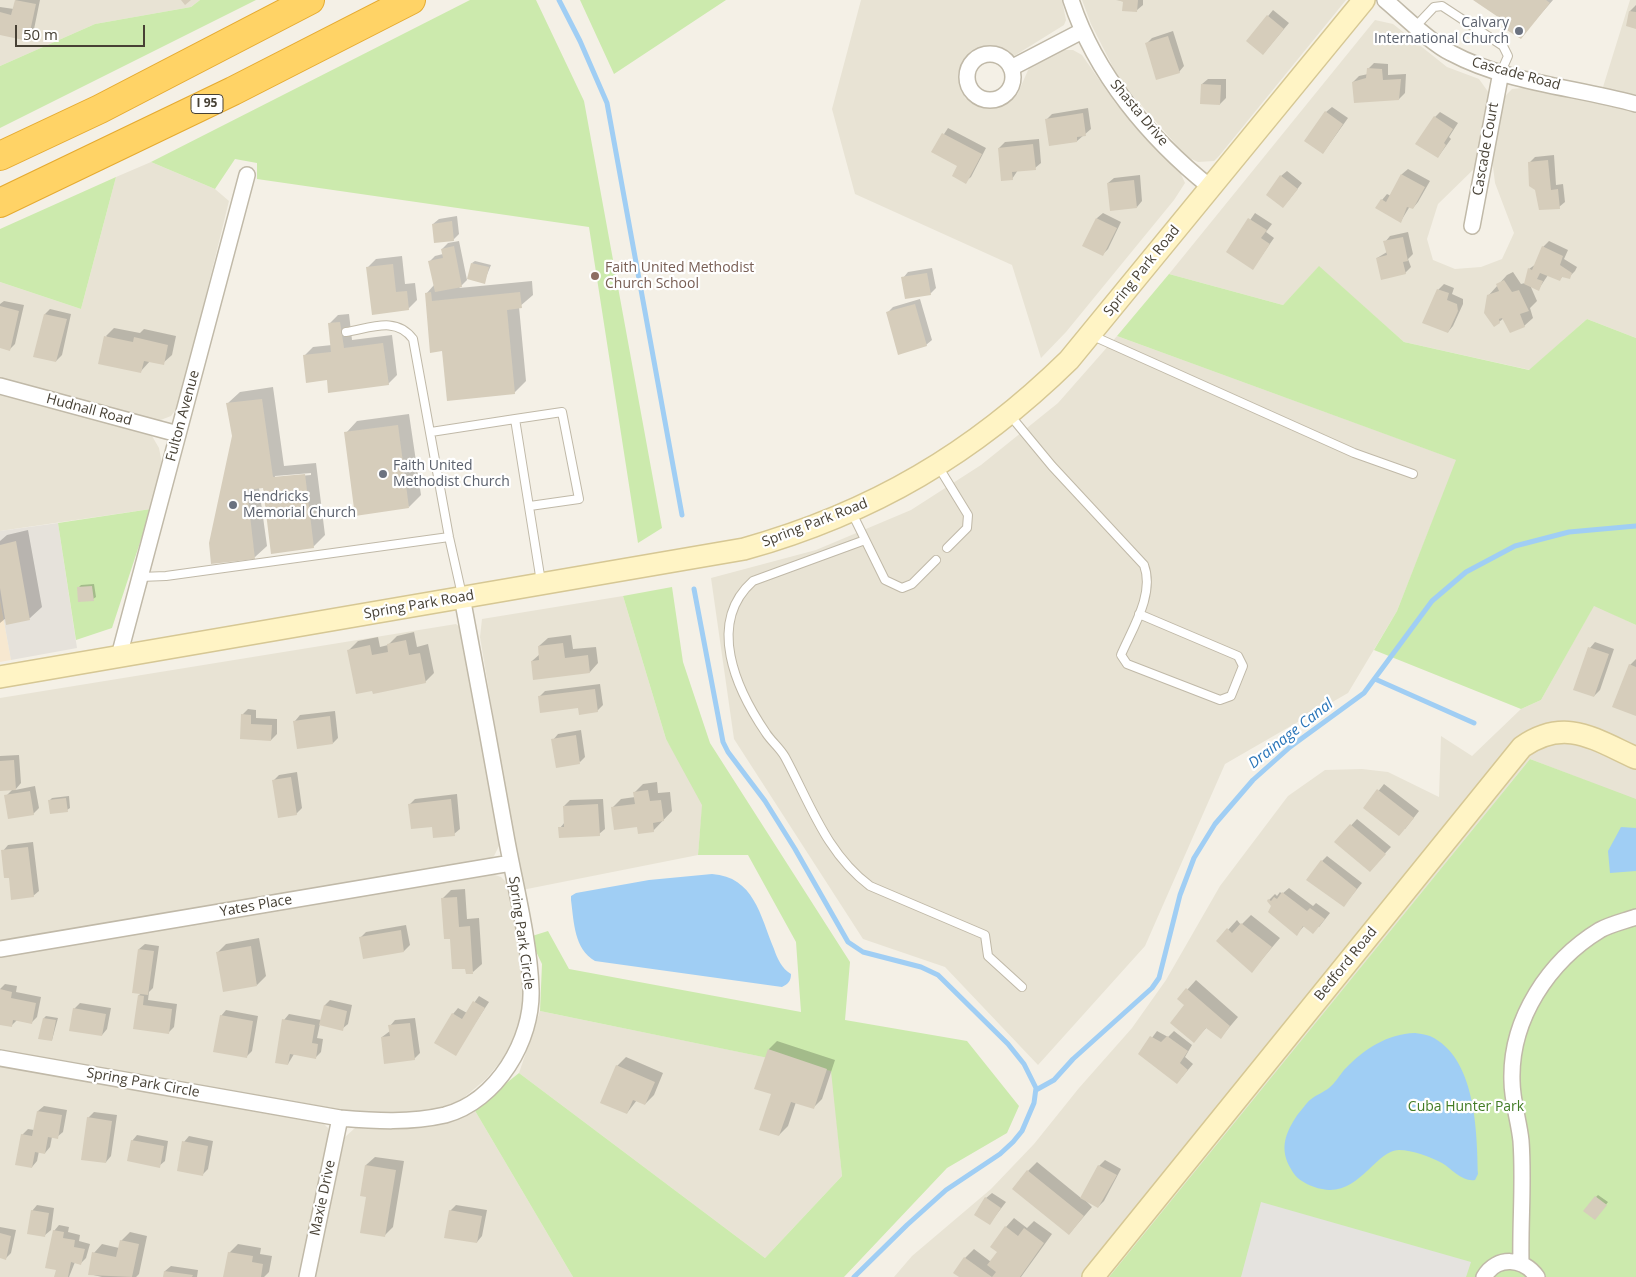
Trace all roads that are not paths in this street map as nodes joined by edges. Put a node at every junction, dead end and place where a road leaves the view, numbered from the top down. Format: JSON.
{"nodes":[{"id":1,"x":310,"y":0,"type":"edge"},
{"id":2,"x":411,"y":0,"type":"edge"},
{"id":3,"x":1071,"y":0,"type":"edge"},
{"id":4,"x":1364,"y":0,"type":"edge"},
{"id":5,"x":1385,"y":0,"type":"edge"},
{"id":6,"x":1416,"y":26,"type":"junction"},
{"id":7,"x":1082,"y":31,"type":"junction"},
{"id":8,"x":1011,"y":68,"type":"dead end"},
{"id":9,"x":1501,"y":72,"type":"junction"},
{"id":10,"x":1636,"y":104,"type":"edge"},
{"id":11,"x":0,"y":156,"type":"edge"},
{"id":12,"x":247,"y":175,"type":"dead end"},
{"id":13,"x":1210,"y":187,"type":"junction"},
{"id":14,"x":0,"y":203,"type":"edge"},
{"id":15,"x":1472,"y":226,"type":"dead end"},
{"id":16,"x":346,"y":332,"type":"dead end"},
{"id":17,"x":1091,"y":335,"type":"junction"},
{"id":18,"x":0,"y":386,"type":"edge"},
{"id":19,"x":1009,"y":414,"type":"junction"},
{"id":20,"x":515,"y":419,"type":"junction"},
{"id":21,"x":431,"y":432,"type":"junction"},
{"id":22,"x":178,"y":434,"type":"junction"},
{"id":23,"x":938,"y":466,"type":"junction"},
{"id":24,"x":1413,"y":474,"type":"dead end"},
{"id":25,"x":530,"y":506,"type":"junction"},
{"id":26,"x":851,"y":511,"type":"junction"},
{"id":27,"x":449,"y":537,"type":"junction"},
{"id":28,"x":865,"y":540,"type":"junction"},
{"id":29,"x":947,"y":548,"type":"dead end"},
{"id":30,"x":936,"y":560,"type":"dead end"},
{"id":31,"x":140,"y":577,"type":"junction"},
{"id":32,"x":541,"y":585,"type":"junction"},
{"id":33,"x":462,"y":598,"type":"junction"},
{"id":34,"x":1139,"y":614,"type":"junction"},
{"id":35,"x":119,"y":656,"type":"junction"},
{"id":36,"x":0,"y":677,"type":"edge"},
{"id":37,"x":1636,"y":758,"type":"edge"},
{"id":38,"x":511,"y":863,"type":"junction"},
{"id":39,"x":1636,"y":917,"type":"edge"},
{"id":40,"x":0,"y":949,"type":"edge"},
{"id":41,"x":1022,"y":987,"type":"dead end"},
{"id":42,"x":0,"y":1058,"type":"edge"},
{"id":43,"x":340,"y":1118,"type":"junction"},
{"id":44,"x":1521,"y":1263,"type":"junction"},
{"id":45,"x":307,"y":1277,"type":"edge"},
{"id":46,"x":1093,"y":1277,"type":"edge"},
{"id":47,"x":1484,"y":1277,"type":"edge"},
{"id":48,"x":1537,"y":1277,"type":"edge"}],
"edges":[{"from":1,"to":11,"type":"highway"},
{"from":2,"to":14,"type":"highway","number":"I 95"},
{"from":3,"to":7,"type":"street","name":"Shasta Drive"},
{"from":4,"to":13,"type":"main road","name":"Spring Park Road"},
{"from":5,"to":6,"type":"street","name":"Cascade Road"},
{"from":6,"to":9,"type":"street","name":"Cascade Road"},
{"from":6,"to":9,"type":"lane"},
{"from":7,"to":8,"type":"street"},
{"from":7,"to":13,"type":"street","name":"Shasta Drive"},
{"from":9,"to":10,"type":"street","name":"Cascade Road"},
{"from":9,"to":15,"type":"street","name":"Cascade Court"},
{"from":12,"to":22,"type":"street","name":"Fulton Avenue"},
{"from":13,"to":17,"type":"main road","name":"Spring Park Road"},
{"from":16,"to":21,"type":"lane"},
{"from":17,"to":19,"type":"main road","name":"Spring Park Road"},
{"from":17,"to":24,"type":"lane"},
{"from":18,"to":22,"type":"street","name":"Hudnall Road"},
{"from":19,"to":23,"type":"main road","name":"Spring Park Road"},
{"from":19,"to":34,"type":"lane"},
{"from":20,"to":21,"type":"lane"},
{"from":20,"to":25,"type":"lane"},
{"from":20,"to":25,"type":"lane"},
{"from":21,"to":27,"type":"lane"},
{"from":22,"to":31,"type":"street","name":"Fulton Avenue"},
{"from":23,"to":26,"type":"main road","name":"Spring Park Road"},
{"from":23,"to":29,"type":"lane"},
{"from":25,"to":32,"type":"lane"},
{"from":26,"to":28,"type":"lane"},
{"from":26,"to":32,"type":"main road","name":"Spring Park Road"},
{"from":27,"to":31,"type":"lane"},
{"from":27,"to":33,"type":"lane"},
{"from":28,"to":30,"type":"lane"},
{"from":28,"to":41,"type":"lane"},
{"from":31,"to":35,"type":"street","name":"Fulton Avenue"},
{"from":32,"to":33,"type":"main road","name":"Spring Park Road"},
{"from":33,"to":35,"type":"main road","name":"Spring Park Road"},
{"from":33,"to":38,"type":"street","name":"Spring Park Circle"},
{"from":34,"to":34,"type":"lane"},
{"from":35,"to":36,"type":"main road","name":"Spring Park Road"},
{"from":37,"to":46,"type":"main road","name":"Bedford Road"},
{"from":38,"to":40,"type":"street","name":"Yates Place"},
{"from":38,"to":43,"type":"street","name":"Spring Park Circle"},
{"from":39,"to":44,"type":"street"},
{"from":42,"to":43,"type":"street","name":"Spring Park Circle"},
{"from":43,"to":45,"type":"street","name":"Maxie Drive"},
{"from":44,"to":47,"type":"street"},
{"from":44,"to":48,"type":"street"}]}
